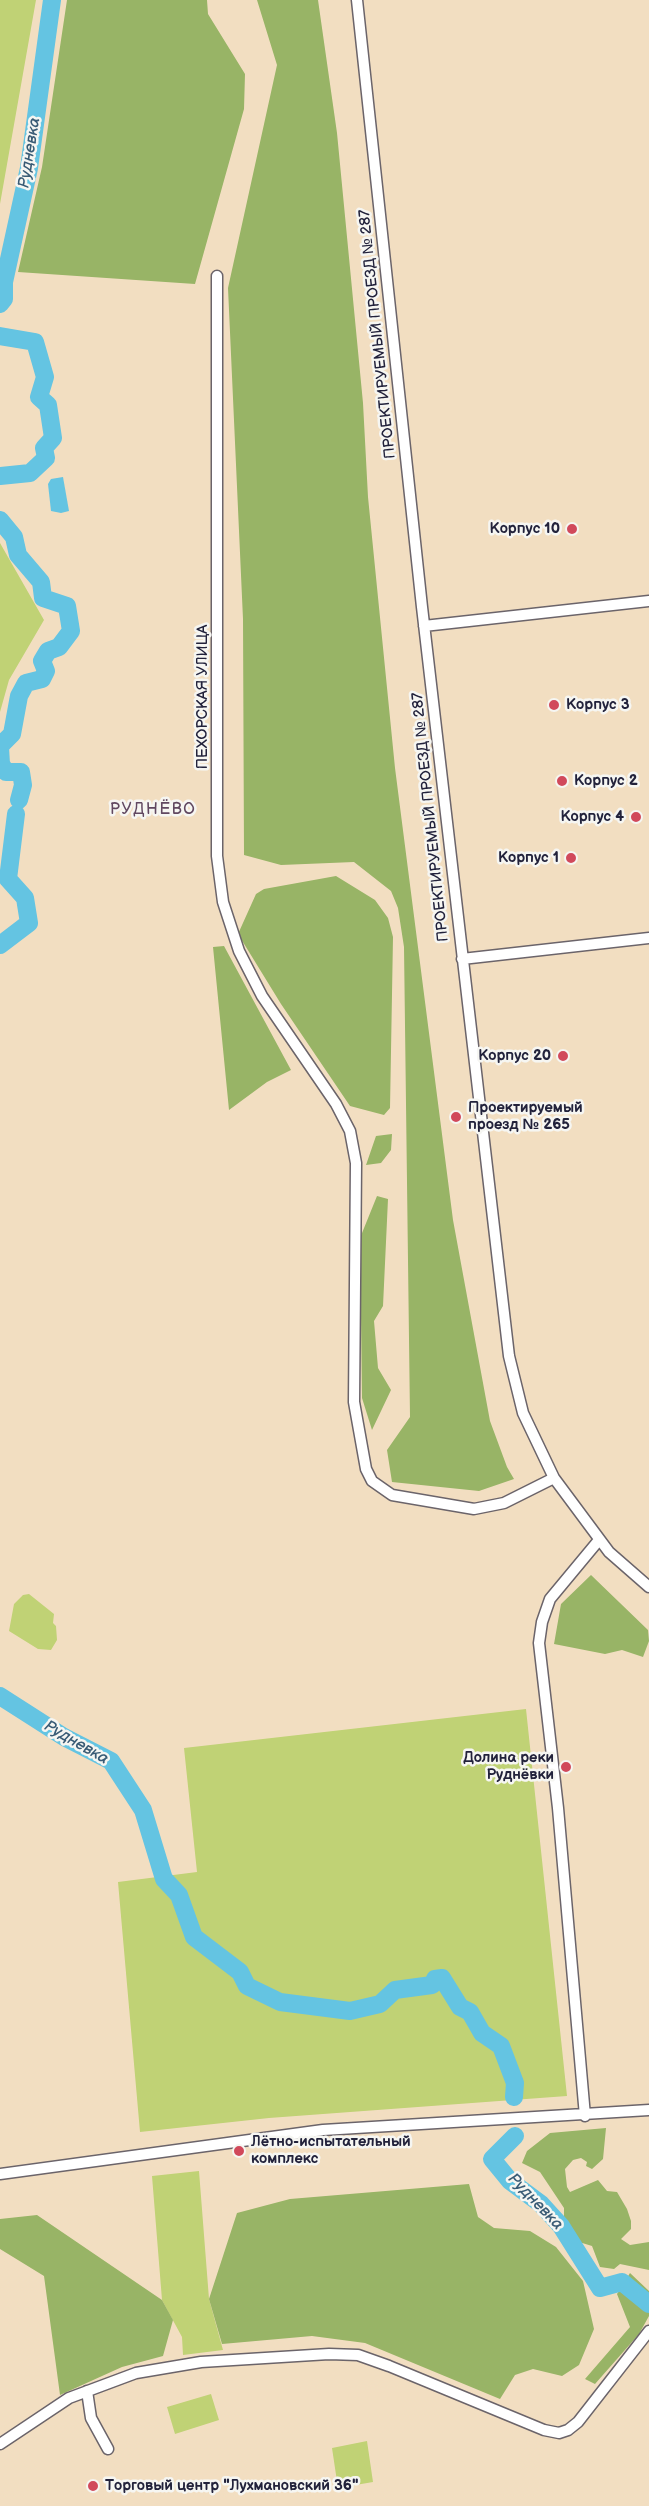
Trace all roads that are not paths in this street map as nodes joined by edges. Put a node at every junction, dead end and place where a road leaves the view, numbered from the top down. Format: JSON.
{"nodes":[{"id":1,"x":357,"y":0,"type":"edge"},
{"id":2,"x":217,"y":276,"type":"dead end"},
{"id":3,"x":649,"y":601,"type":"edge"},
{"id":4,"x":424,"y":626,"type":"junction"},
{"id":5,"x":649,"y":938,"type":"edge"},
{"id":6,"x":462,"y":959,"type":"junction"},
{"id":7,"x":554,"y":1478,"type":"junction"},
{"id":8,"x":599,"y":1540,"type":"junction"},
{"id":9,"x":649,"y":1587,"type":"edge"},
{"id":10,"x":649,"y":2110,"type":"edge"},
{"id":11,"x":585,"y":2116,"type":"junction"},
{"id":12,"x":0,"y":2174,"type":"edge"},
{"id":13,"x":649,"y":2331,"type":"edge"},
{"id":14,"x":87,"y":2391,"type":"junction"},
{"id":15,"x":0,"y":2444,"type":"edge"},
{"id":16,"x":108,"y":2449,"type":"dead end"}],
"edges":[{"from":1,"to":4,"type":"street","name":"ПРОЕКТИРУЕМЫЙ ПРОЕЗД № 287"},
{"from":2,"to":7,"type":"street","name":"ПЕХОРСКАЯ УЛИЦА"},
{"from":3,"to":4,"type":"street"},
{"from":4,"to":6,"type":"street","name":"ПРОЕКТИРУЕМЫЙ ПРОЕЗД № 287"},
{"from":5,"to":6,"type":"street"},
{"from":6,"to":7,"type":"street","name":"ПРОЕКТИРУЕМЫЙ ПРОЕЗД № 287"},
{"from":7,"to":8,"type":"street","name":"ПРОЕКТИРУЕМЫЙ ПРОЕЗД № 287"},
{"from":8,"to":9,"type":"street","name":"ПРОЕКТИРУЕМЫЙ ПРОЕЗД № 287"},
{"from":8,"to":11,"type":"street"},
{"from":10,"to":11,"type":"street"},
{"from":11,"to":12,"type":"street"},
{"from":13,"to":14,"type":"street"},
{"from":14,"to":15,"type":"street"},
{"from":14,"to":16,"type":"street"}]}
